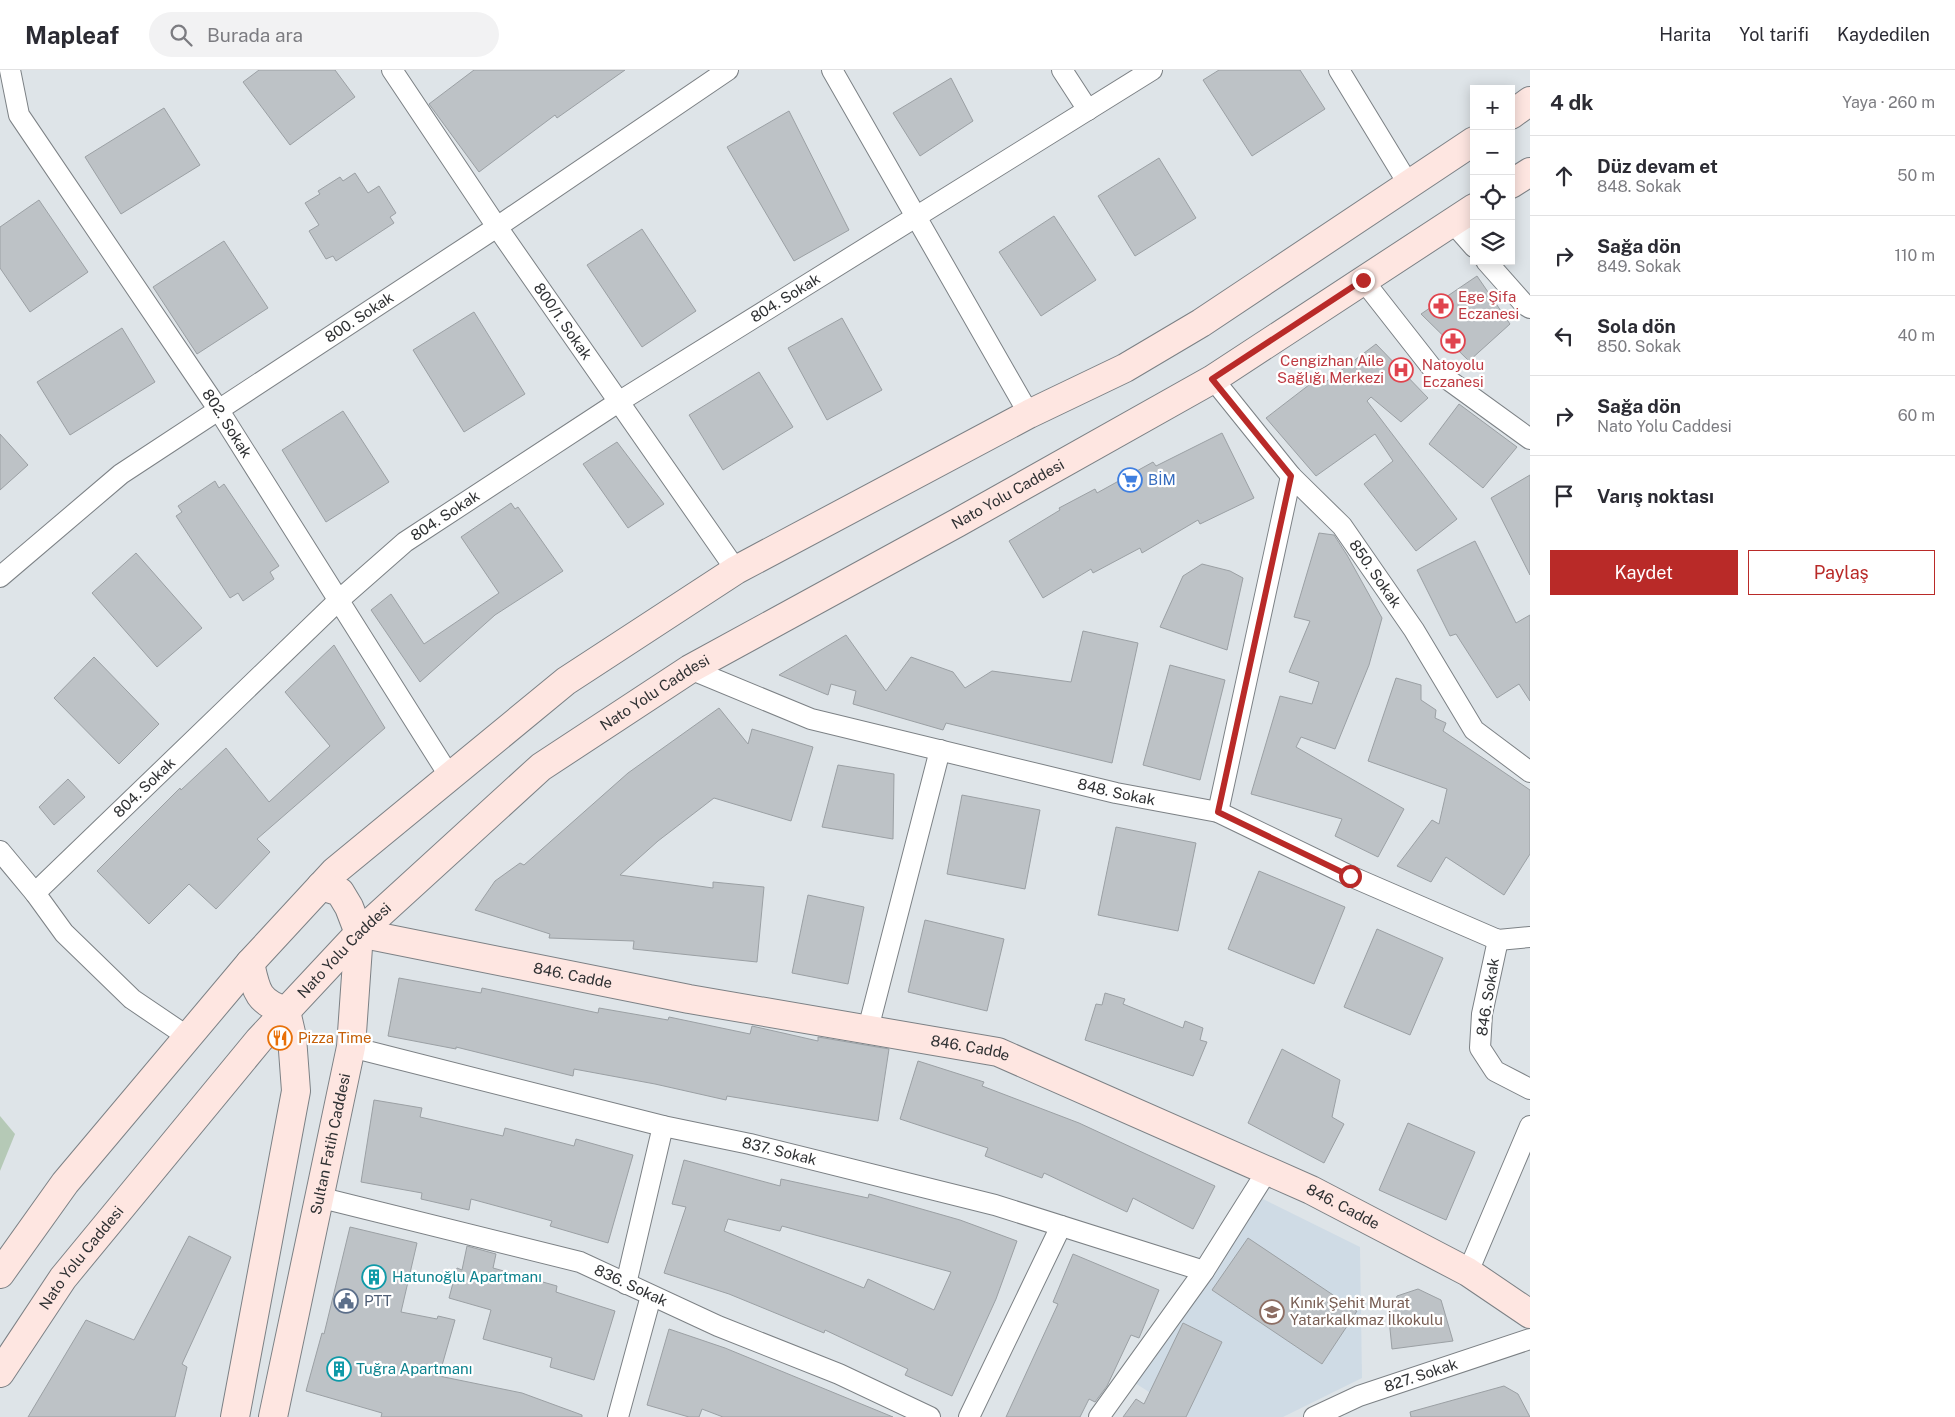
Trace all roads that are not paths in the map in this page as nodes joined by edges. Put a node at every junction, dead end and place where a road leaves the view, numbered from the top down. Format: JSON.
{"nodes":[{"id":1,"x":10,"y":70,"type":"edge"},
{"id":2,"x":392,"y":70,"type":"edge"},
{"id":3,"x":728,"y":70,"type":"edge"},
{"id":4,"x":832,"y":70,"type":"edge"},
{"id":5,"x":1062,"y":70,"type":"edge"},
{"id":6,"x":1152,"y":70,"type":"edge"},
{"id":7,"x":1339,"y":70,"type":"edge"},
{"id":8,"x":1530,"y":101,"type":"edge"},
{"id":9,"x":1088,"y":110,"type":"junction"},
{"id":10,"x":1515,"y":111,"type":"edge"},
{"id":11,"x":1470,"y":144,"type":"edge"},
{"id":12,"x":1530,"y":172,"type":"edge"},
{"id":13,"x":1515,"y":181,"type":"edge"},
{"id":14,"x":1409,"y":184,"type":"junction"},
{"id":15,"x":1463,"y":215,"type":"edge"},
{"id":16,"x":917,"y":218,"type":"junction"},
{"id":17,"x":497,"y":226,"type":"junction"},
{"id":18,"x":1470,"y":235,"type":"edge"},
{"id":19,"x":1490,"y":265,"type":"edge"},
{"id":20,"x":1363,"y":280,"type":"junction"},
{"id":21,"x":1530,"y":308,"type":"edge"},
{"id":22,"x":1212,"y":379,"type":"junction"},
{"id":23,"x":620,"y":401,"type":"junction"},
{"id":24,"x":218,"y":409,"type":"junction"},
{"id":25,"x":1028,"y":414,"type":"junction"},
{"id":26,"x":1530,"y":439,"type":"edge"},
{"id":27,"x":1291,"y":476,"type":"junction"},
{"id":28,"x":736,"y":570,"type":"junction"},
{"id":29,"x":0,"y":577,"type":"edge"},
{"id":30,"x":339,"y":600,"type":"junction"},
{"id":31,"x":690,"y":669,"type":"junction"},
{"id":32,"x":940,"y":750,"type":"junction"},
{"id":33,"x":1530,"y":772,"type":"edge"},
{"id":34,"x":450,"y":777,"type":"junction"},
{"id":35,"x":1218,"y":812,"type":"junction"},
{"id":36,"x":0,"y":852,"type":"edge"},
{"id":37,"x":321,"y":886,"type":"junction"},
{"id":38,"x":35,"y":893,"type":"junction"},
{"id":39,"x":359,"y":933,"type":"junction"},
{"id":40,"x":1530,"y":937,"type":"edge"},
{"id":41,"x":1498,"y":940,"type":"junction"},
{"id":42,"x":250,"y":963,"type":"junction"},
{"id":43,"x":286,"y":1011,"type":"junction"},
{"id":44,"x":868,"y":1029,"type":"junction"},
{"id":45,"x":188,"y":1037,"type":"junction"},
{"id":46,"x":351,"y":1047,"type":"junction"},
{"id":47,"x":1530,"y":1089,"type":"edge"},
{"id":48,"x":663,"y":1126,"type":"junction"},
{"id":49,"x":1530,"y":1126,"type":"edge"},
{"id":50,"x":1268,"y":1171,"type":"junction"},
{"id":51,"x":318,"y":1197,"type":"junction"},
{"id":52,"x":1061,"y":1226,"type":"junction"},
{"id":53,"x":1204,"y":1271,"type":"junction"},
{"id":54,"x":1468,"y":1272,"type":"junction"},
{"id":55,"x":0,"y":1274,"type":"edge"},
{"id":56,"x":626,"y":1284,"type":"junction"},
{"id":57,"x":651,"y":1296,"type":"junction"},
{"id":58,"x":1530,"y":1314,"type":"edge"},
{"id":59,"x":1530,"y":1338,"type":"edge"},
{"id":60,"x":0,"y":1373,"type":"edge"},
{"id":61,"x":275,"y":1416,"type":"edge"},
{"id":62,"x":235,"y":1417,"type":"edge"},
{"id":63,"x":618,"y":1417,"type":"edge"},
{"id":64,"x":930,"y":1417,"type":"edge"},
{"id":65,"x":968,"y":1417,"type":"edge"},
{"id":66,"x":1099,"y":1417,"type":"edge"},
{"id":67,"x":1314,"y":1417,"type":"edge"}],
"edges":[{"from":1,"to":24,"type":"street","name":"802. Sokak"},
{"from":2,"to":17,"type":"street","name":"800/1. Sokak"},
{"from":3,"to":17,"type":"street","name":"800. Sokak"},
{"from":4,"to":16,"type":"street"},
{"from":5,"to":9,"type":"street"},
{"from":6,"to":9,"type":"street","name":"804. Sokak"},
{"from":7,"to":14,"type":"street"},
{"from":8,"to":10,"type":"main road"},
{"from":9,"to":16,"type":"street","name":"804. Sokak"},
{"from":11,"to":14,"type":"main road"},
{"from":12,"to":13,"type":"main road"},
{"from":14,"to":25,"type":"main road"},
{"from":15,"to":18,"type":"street"},
{"from":15,"to":20,"type":"main road","name":"Nato Yolu Caddesi"},
{"from":16,"to":23,"type":"street","name":"804. Sokak"},
{"from":16,"to":25,"type":"street"},
{"from":17,"to":23,"type":"street","name":"800/1. Sokak"},
{"from":17,"to":24,"type":"street","name":"800. Sokak"},
{"from":19,"to":21,"type":"street"},
{"from":20,"to":22,"type":"main road","name":"Nato Yolu Caddesi"},
{"from":20,"to":26,"type":"street"},
{"from":22,"to":27,"type":"street","name":"850. Sokak"},
{"from":22,"to":31,"type":"main road","name":"Nato Yolu Caddesi"},
{"from":23,"to":28,"type":"street","name":"800/1. Sokak"},
{"from":23,"to":30,"type":"street","name":"804. Sokak"},
{"from":24,"to":29,"type":"street","name":"800. Sokak"},
{"from":24,"to":30,"type":"street","name":"802. Sokak"},
{"from":25,"to":28,"type":"main road"},
{"from":27,"to":33,"type":"street","name":"850. Sokak"},
{"from":27,"to":35,"type":"street"},
{"from":28,"to":34,"type":"main road"},
{"from":30,"to":34,"type":"street","name":"802. Sokak"},
{"from":30,"to":38,"type":"street","name":"804. Sokak"},
{"from":31,"to":32,"type":"street","name":"848. Sokak"},
{"from":31,"to":39,"type":"main road","name":"Nato Yolu Caddesi"},
{"from":32,"to":35,"type":"street","name":"848. Sokak"},
{"from":32,"to":44,"type":"street"},
{"from":34,"to":37,"type":"main road"},
{"from":35,"to":41,"type":"street","name":"848. Sokak"},
{"from":36,"to":38,"type":"street"},
{"from":37,"to":39,"type":"main road","name":"Sultan Fatih Caddesi"},
{"from":37,"to":42,"type":"main road"},
{"from":38,"to":45,"type":"street"},
{"from":39,"to":43,"type":"main road","name":"Nato Yolu Caddesi"},
{"from":39,"to":44,"type":"main road","name":"846. Cadde"},
{"from":39,"to":46,"type":"main road","name":"Sultan Fatih Caddesi"},
{"from":40,"to":41,"type":"street","name":"848. Sokak"},
{"from":41,"to":47,"type":"street","name":"846. Sokak"},
{"from":42,"to":43,"type":"main road"},
{"from":42,"to":45,"type":"main road"},
{"from":43,"to":60,"type":"main road","name":"Nato Yolu Caddesi"},
{"from":43,"to":62,"type":"main road"},
{"from":44,"to":50,"type":"main road","name":"846. Cadde"},
{"from":45,"to":55,"type":"main road"},
{"from":46,"to":48,"type":"street","name":"837. Sokak"},
{"from":46,"to":51,"type":"main road","name":"Sultan Fatih Caddesi"},
{"from":48,"to":52,"type":"street","name":"837. Sokak"},
{"from":48,"to":56,"type":"street"},
{"from":49,"to":54,"type":"street"},
{"from":50,"to":53,"type":"street"},
{"from":50,"to":54,"type":"main road","name":"846. Cadde"},
{"from":51,"to":56,"type":"street","name":"836. Sokak"},
{"from":51,"to":61,"type":"main road","name":"Sultan Fatih Caddesi"},
{"from":52,"to":53,"type":"street","name":"837. Sokak"},
{"from":52,"to":65,"type":"street"},
{"from":53,"to":66,"type":"street"},
{"from":54,"to":58,"type":"main road","name":"846. Cadde"},
{"from":56,"to":57,"type":"street","name":"836. Sokak"},
{"from":57,"to":63,"type":"street"},
{"from":57,"to":64,"type":"street","name":"836. Sokak"},
{"from":59,"to":67,"type":"street","name":"827. Sokak"}]}
